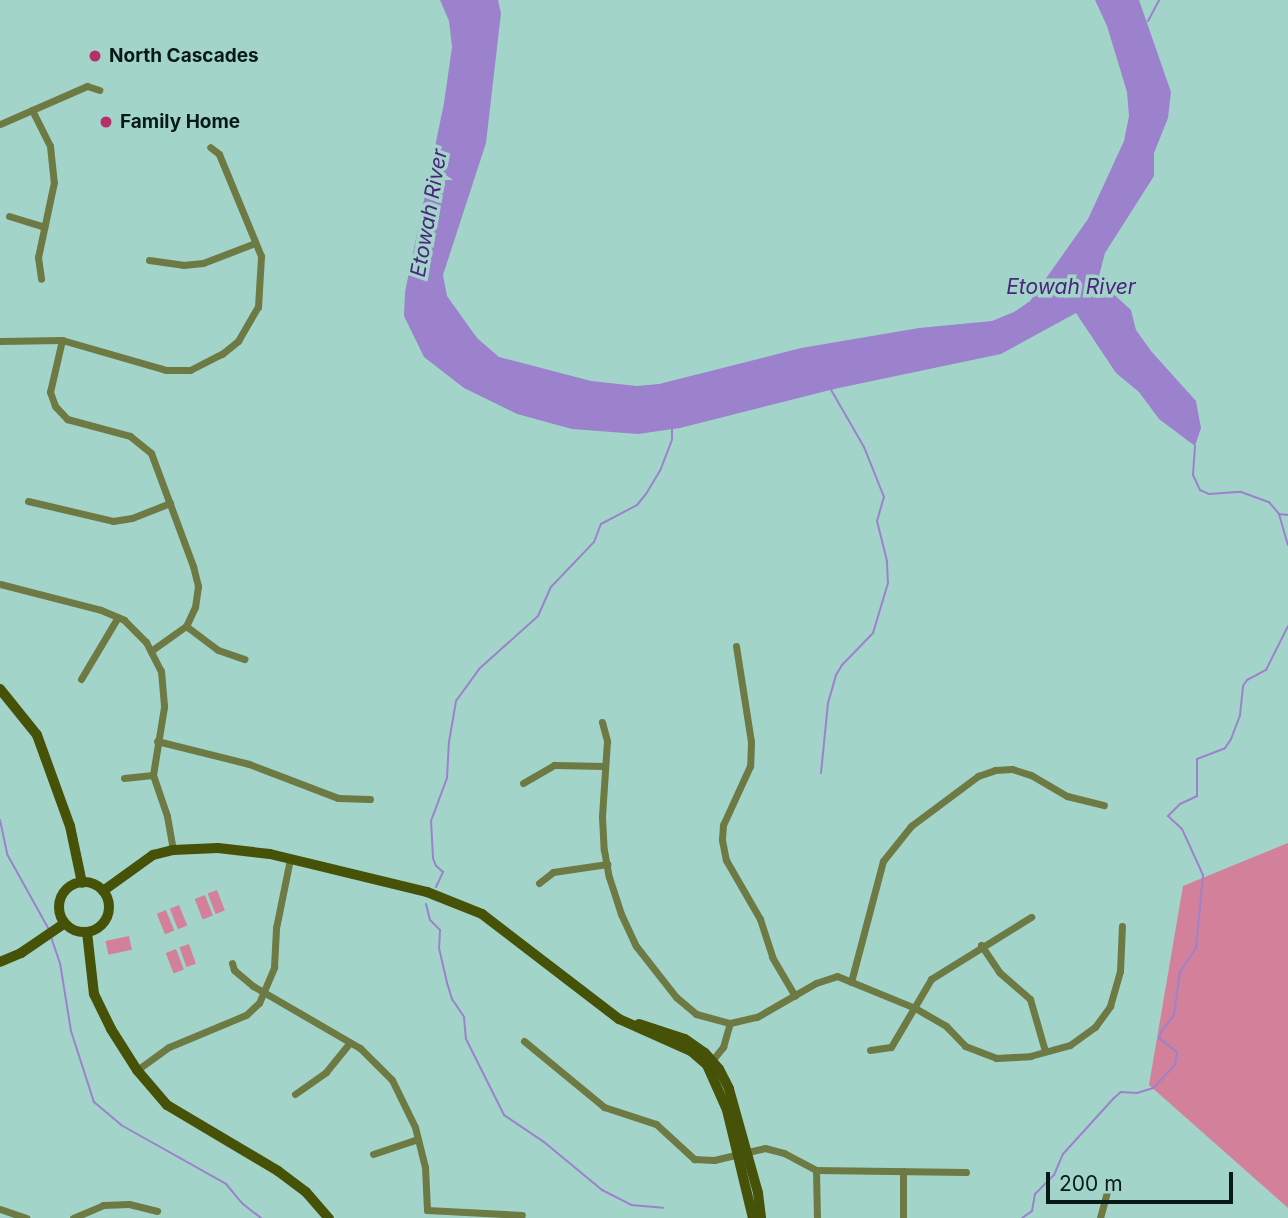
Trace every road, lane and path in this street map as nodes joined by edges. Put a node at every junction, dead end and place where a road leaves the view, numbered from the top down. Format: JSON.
{"nodes":[{"id":1,"x":99,"y":90,"type":"dead end"},
{"id":2,"x":32,"y":110,"type":"junction"},
{"id":3,"x":0,"y":124,"type":"edge"},
{"id":4,"x":210,"y":147,"type":"dead end"},
{"id":5,"x":9,"y":216,"type":"dead end"},
{"id":6,"x":44,"y":227,"type":"junction"},
{"id":7,"x":255,"y":243,"type":"junction"},
{"id":8,"x":149,"y":260,"type":"dead end"},
{"id":9,"x":41,"y":279,"type":"dead end"},
{"id":10,"x":62,"y":340,"type":"junction"},
{"id":11,"x":0,"y":341,"type":"edge"},
{"id":12,"x":28,"y":500,"type":"dead end"},
{"id":13,"x":170,"y":503,"type":"junction"},
{"id":14,"x":0,"y":584,"type":"edge"},
{"id":15,"x":118,"y":617,"type":"junction"},
{"id":16,"x":186,"y":626,"type":"junction"},
{"id":17,"x":736,"y":646,"type":"dead end"},
{"id":18,"x":151,"y":651,"type":"junction"},
{"id":19,"x":244,"y":659,"type":"dead end"},
{"id":20,"x":80,"y":679,"type":"dead end"},
{"id":21,"x":0,"y":689,"type":"edge"},
{"id":22,"x":602,"y":722,"type":"dead end"},
{"id":23,"x":157,"y":741,"type":"junction"},
{"id":24,"x":605,"y":766,"type":"junction"},
{"id":25,"x":153,"y":775,"type":"junction"},
{"id":26,"x":124,"y":778,"type":"dead end"},
{"id":27,"x":523,"y":783,"type":"dead end"},
{"id":28,"x":369,"y":799,"type":"dead end"},
{"id":29,"x":1104,"y":805,"type":"dead end"},
{"id":30,"x":173,"y":849,"type":"junction"},
{"id":31,"x":290,"y":859,"type":"junction"},
{"id":32,"x":607,"y":864,"type":"junction"},
{"id":33,"x":82,"y":883,"type":"junction"},
{"id":34,"x":539,"y":883,"type":"dead end"},
{"id":35,"x":103,"y":891,"type":"junction"},
{"id":36,"x":1031,"y":917,"type":"dead end"},
{"id":37,"x":65,"y":923,"type":"junction"},
{"id":38,"x":1122,"y":926,"type":"dead end"},
{"id":39,"x":87,"y":932,"type":"junction"},
{"id":40,"x":981,"y":945,"type":"junction"},
{"id":41,"x":0,"y":962,"type":"edge"},
{"id":42,"x":232,"y":963,"type":"dead end"},
{"id":43,"x":851,"y":982,"type":"junction"},
{"id":44,"x":265,"y":993,"type":"junction"},
{"id":45,"x":795,"y":996,"type":"junction"},
{"id":46,"x":915,"y":1008,"type":"junction"},
{"id":47,"x":730,"y":1023,"type":"junction"},
{"id":48,"x":524,"y":1041,"type":"dead end"},
{"id":49,"x":351,"y":1042,"type":"junction"},
{"id":50,"x":870,"y":1051,"type":"dead end"},
{"id":51,"x":1045,"y":1051,"type":"junction"},
{"id":52,"x":709,"y":1063,"type":"junction"},
{"id":53,"x":137,"y":1070,"type":"junction"},
{"id":54,"x":295,"y":1094,"type":"dead end"},
{"id":55,"x":418,"y":1139,"type":"junction"},
{"id":56,"x":373,"y":1154,"type":"dead end"},
{"id":57,"x":743,"y":1154,"type":"junction"},
{"id":58,"x":816,"y":1170,"type":"junction"},
{"id":59,"x":903,"y":1171,"type":"junction"},
{"id":60,"x":966,"y":1172,"type":"dead end"},
{"id":61,"x":1107,"y":1192,"type":"dead end"},
{"id":62,"x":0,"y":1209,"type":"edge"},
{"id":63,"x":157,"y":1211,"type":"dead end"},
{"id":64,"x":522,"y":1215,"type":"dead end"},
{"id":65,"x":26,"y":1218,"type":"edge"},
{"id":66,"x":73,"y":1218,"type":"edge"},
{"id":67,"x":329,"y":1218,"type":"edge"},
{"id":68,"x":753,"y":1218,"type":"edge"},
{"id":69,"x":761,"y":1218,"type":"edge"},
{"id":70,"x":817,"y":1218,"type":"edge"},
{"id":71,"x":903,"y":1218,"type":"edge"},
{"id":72,"x":1100,"y":1218,"type":"edge"}],
"edges":[{"from":1,"to":2,"type":"street"},
{"from":2,"to":3,"type":"street"},
{"from":2,"to":6,"type":"street"},
{"from":4,"to":7,"type":"street"},
{"from":5,"to":6,"type":"street"},
{"from":6,"to":9,"type":"street"},
{"from":7,"to":8,"type":"street"},
{"from":7,"to":10,"type":"street"},
{"from":10,"to":11,"type":"street"},
{"from":10,"to":13,"type":"street"},
{"from":12,"to":13,"type":"street"},
{"from":13,"to":16,"type":"street"},
{"from":14,"to":15,"type":"street"},
{"from":15,"to":18,"type":"street"},
{"from":15,"to":20,"type":"street"},
{"from":16,"to":18,"type":"street"},
{"from":16,"to":19,"type":"street"},
{"from":17,"to":45,"type":"street"},
{"from":18,"to":23,"type":"street"},
{"from":21,"to":33,"type":"street"},
{"from":22,"to":24,"type":"street"},
{"from":23,"to":25,"type":"street"},
{"from":23,"to":28,"type":"street"},
{"from":24,"to":27,"type":"street"},
{"from":24,"to":32,"type":"street"},
{"from":25,"to":26,"type":"street"},
{"from":25,"to":30,"type":"street"},
{"from":29,"to":43,"type":"street"},
{"from":30,"to":31,"type":"street"},
{"from":30,"to":35,"type":"street"},
{"from":31,"to":44,"type":"street"},
{"from":31,"to":52,"type":"street"},
{"from":32,"to":34,"type":"street"},
{"from":32,"to":47,"type":"street"},
{"from":33,"to":35,"type":"street"},
{"from":33,"to":37,"type":"street"},
{"from":35,"to":39,"type":"street"},
{"from":36,"to":40,"type":"street"},
{"from":37,"to":39,"type":"street"},
{"from":37,"to":41,"type":"street"},
{"from":38,"to":51,"type":"street"},
{"from":39,"to":53,"type":"street"},
{"from":40,"to":46,"type":"street"},
{"from":40,"to":51,"type":"street"},
{"from":42,"to":44,"type":"street"},
{"from":43,"to":45,"type":"street"},
{"from":43,"to":46,"type":"street"},
{"from":44,"to":49,"type":"street"},
{"from":44,"to":53,"type":"street"},
{"from":45,"to":47,"type":"street"},
{"from":46,"to":50,"type":"street"},
{"from":46,"to":51,"type":"street"},
{"from":47,"to":52,"type":"street"},
{"from":48,"to":57,"type":"street"},
{"from":49,"to":54,"type":"street"},
{"from":49,"to":55,"type":"street"},
{"from":52,"to":57,"type":"street"},
{"from":53,"to":67,"type":"street"},
{"from":55,"to":56,"type":"street"},
{"from":55,"to":64,"type":"street"},
{"from":57,"to":58,"type":"street"},
{"from":57,"to":68,"type":"street"},
{"from":57,"to":69,"type":"street"},
{"from":58,"to":59,"type":"street"},
{"from":58,"to":70,"type":"street"},
{"from":59,"to":60,"type":"street"},
{"from":59,"to":71,"type":"street"},
{"from":61,"to":72,"type":"street"},
{"from":62,"to":65,"type":"street"},
{"from":63,"to":66,"type":"street"}]}
